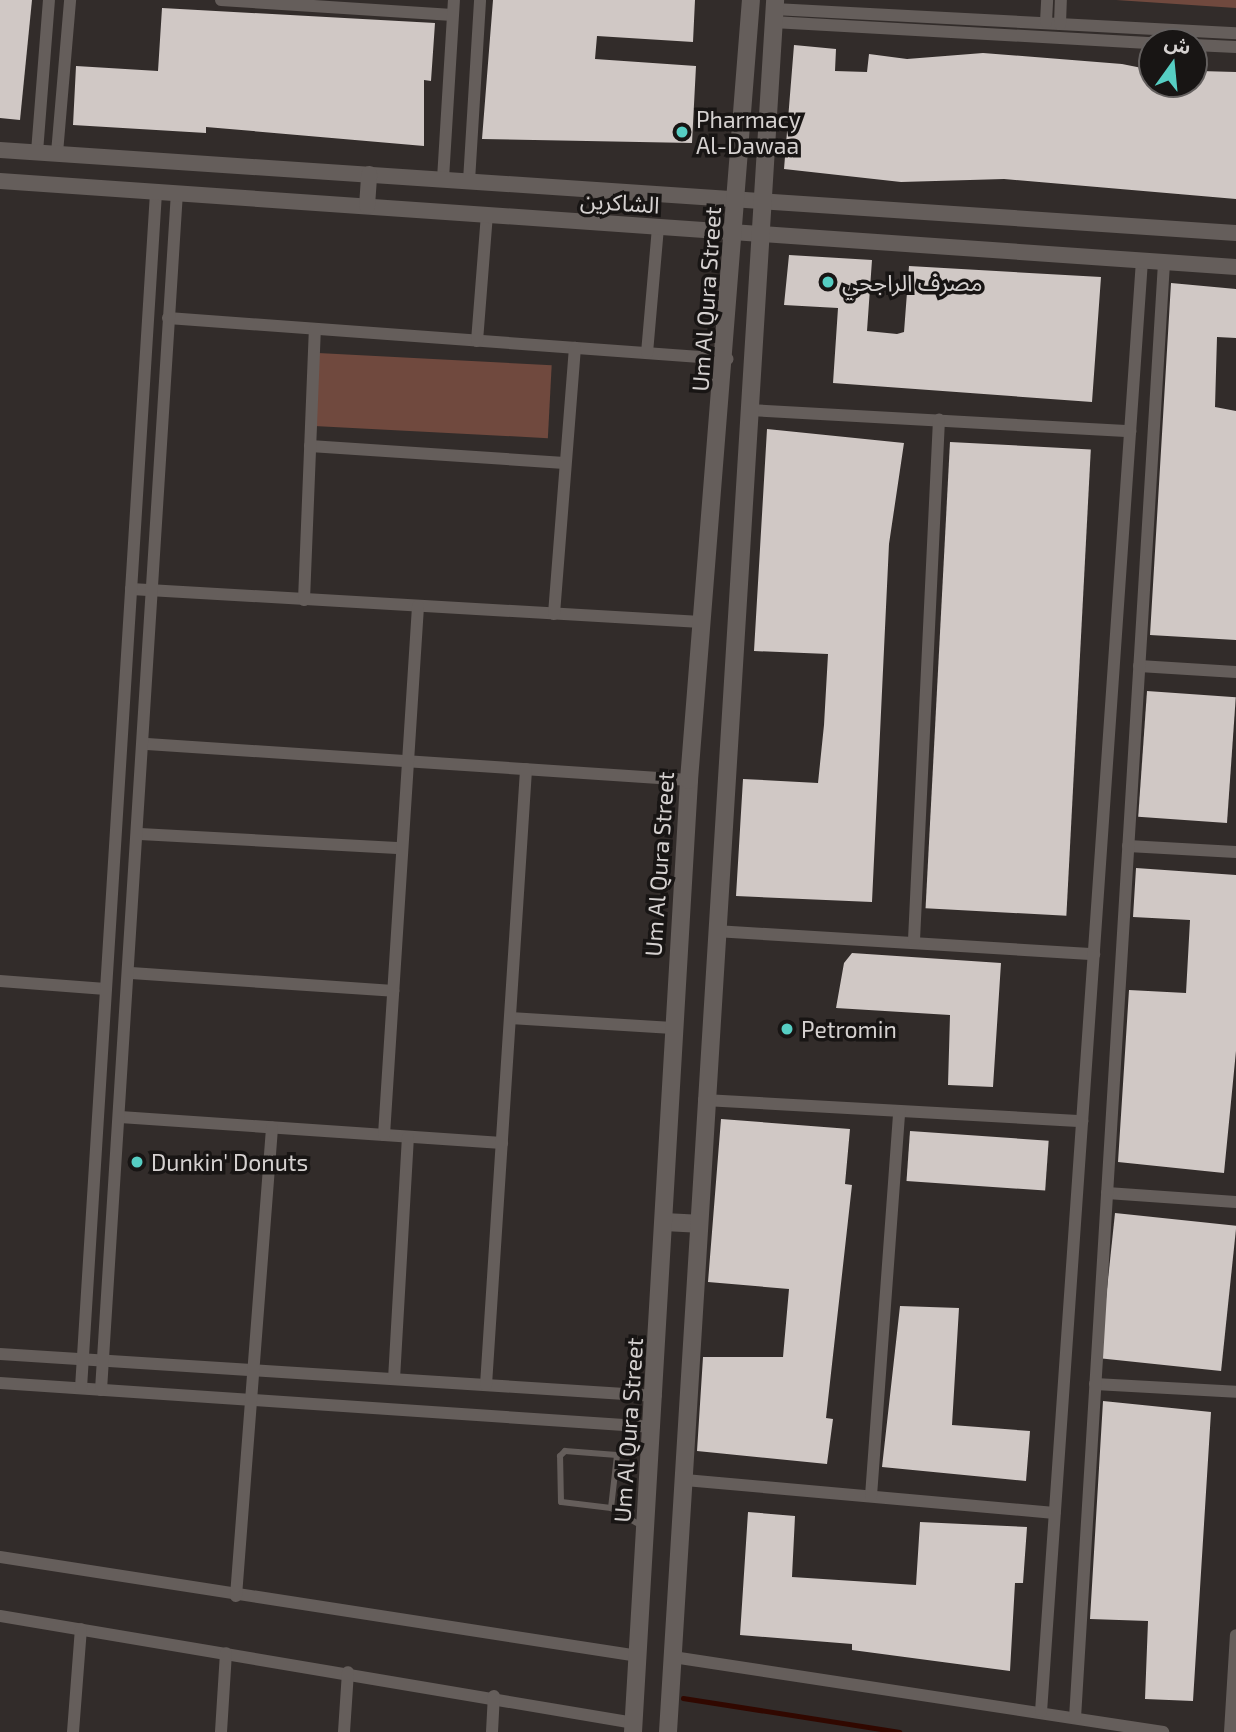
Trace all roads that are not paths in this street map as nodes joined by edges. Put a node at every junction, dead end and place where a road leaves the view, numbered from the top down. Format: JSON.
{"nodes":[{"id":1,"x":50,"y":0,"type":"edge"},
{"id":2,"x":70,"y":0,"type":"edge"},
{"id":3,"x":221,"y":0,"type":"edge"},
{"id":4,"x":454,"y":0,"type":"edge"},
{"id":5,"x":480,"y":0,"type":"edge"},
{"id":6,"x":751,"y":0,"type":"edge"},
{"id":7,"x":895,"y":0,"type":"edge"},
{"id":8,"x":1047,"y":0,"type":"edge"},
{"id":9,"x":1061,"y":0,"type":"edge"},
{"id":10,"x":774,"y":10,"type":"edge"},
{"id":11,"x":894,"y":14,"type":"junction"},
{"id":12,"x":453,"y":15,"type":"junction"},
{"id":13,"x":1046,"y":22,"type":"junction"},
{"id":14,"x":1060,"y":24,"type":"junction"},
{"id":15,"x":1236,"y":33,"type":"edge"},
{"id":16,"x":1138,"y":42,"type":"edge"},
{"id":17,"x":1208,"y":46,"type":"edge"},
{"id":18,"x":1236,"y":47,"type":"edge"},
{"id":19,"x":0,"y":150,"type":"edge"},
{"id":20,"x":37,"y":152,"type":"junction"},
{"id":21,"x":57,"y":153,"type":"junction"},
{"id":22,"x":369,"y":174,"type":"junction"},
{"id":23,"x":443,"y":179,"type":"junction"},
{"id":24,"x":0,"y":181,"type":"edge"},
{"id":25,"x":469,"y":181,"type":"junction"},
{"id":26,"x":156,"y":191,"type":"junction"},
{"id":27,"x":177,"y":192,"type":"junction"},
{"id":28,"x":738,"y":199,"type":"junction"},
{"id":29,"x":758,"y":199,"type":"junction"},
{"id":30,"x":367,"y":206,"type":"junction"},
{"id":31,"x":487,"y":215,"type":"junction"},
{"id":32,"x":657,"y":227,"type":"junction"},
{"id":33,"x":736,"y":233,"type":"junction"},
{"id":34,"x":1236,"y":233,"type":"edge"},
{"id":35,"x":757,"y":235,"type":"junction"},
{"id":36,"x":1142,"y":261,"type":"junction"},
{"id":37,"x":1164,"y":262,"type":"junction"},
{"id":38,"x":1236,"y":267,"type":"edge"},
{"id":39,"x":168,"y":318,"type":"junction"},
{"id":40,"x":315,"y":329,"type":"junction"},
{"id":41,"x":477,"y":341,"type":"junction"},
{"id":42,"x":575,"y":348,"type":"junction"},
{"id":43,"x":647,"y":353,"type":"junction"},
{"id":44,"x":727,"y":359,"type":"junction"},
{"id":45,"x":749,"y":410,"type":"junction"},
{"id":46,"x":939,"y":420,"type":"junction"},
{"id":47,"x":1130,"y":431,"type":"junction"},
{"id":48,"x":310,"y":446,"type":"junction"},
{"id":49,"x":564,"y":463,"type":"junction"},
{"id":50,"x":131,"y":589,"type":"junction"},
{"id":51,"x":155,"y":592,"type":"junction"},
{"id":52,"x":304,"y":600,"type":"junction"},
{"id":53,"x":418,"y":607,"type":"junction"},
{"id":54,"x":554,"y":614,"type":"junction"},
{"id":55,"x":701,"y":622,"type":"junction"},
{"id":56,"x":1139,"y":666,"type":"junction"},
{"id":57,"x":1236,"y":672,"type":"edge"},
{"id":58,"x":147,"y":744,"type":"junction"},
{"id":59,"x":408,"y":762,"type":"junction"},
{"id":60,"x":526,"y":769,"type":"junction"},
{"id":61,"x":689,"y":780,"type":"junction"},
{"id":62,"x":140,"y":834,"type":"junction"},
{"id":63,"x":1128,"y":846,"type":"junction"},
{"id":64,"x":402,"y":848,"type":"junction"},
{"id":65,"x":1236,"y":852,"type":"edge"},
{"id":66,"x":715,"y":931,"type":"junction"},
{"id":67,"x":914,"y":940,"type":"junction"},
{"id":68,"x":1094,"y":954,"type":"junction"},
{"id":69,"x":131,"y":973,"type":"junction"},
{"id":70,"x":0,"y":981,"type":"edge"},
{"id":71,"x":106,"y":989,"type":"junction"},
{"id":72,"x":393,"y":991,"type":"junction"},
{"id":73,"x":510,"y":1018,"type":"junction"},
{"id":74,"x":673,"y":1028,"type":"junction"},
{"id":75,"x":704,"y":1100,"type":"junction"},
{"id":76,"x":899,"y":1111,"type":"junction"},
{"id":77,"x":120,"y":1117,"type":"junction"},
{"id":78,"x":1082,"y":1121,"type":"junction"},
{"id":79,"x":272,"y":1127,"type":"junction"},
{"id":80,"x":384,"y":1135,"type":"junction"},
{"id":81,"x":408,"y":1137,"type":"junction"},
{"id":82,"x":502,"y":1143,"type":"junction"},
{"id":83,"x":1107,"y":1193,"type":"junction"},
{"id":84,"x":1236,"y":1202,"type":"edge"},
{"id":85,"x":664,"y":1222,"type":"junction"},
{"id":86,"x":698,"y":1224,"type":"junction"},
{"id":87,"x":0,"y":1354,"type":"edge"},
{"id":88,"x":83,"y":1359,"type":"junction"},
{"id":89,"x":103,"y":1360,"type":"junction"},
{"id":90,"x":253,"y":1370,"type":"junction"},
{"id":91,"x":394,"y":1379,"type":"junction"},
{"id":92,"x":0,"y":1383,"type":"edge"},
{"id":93,"x":1095,"y":1384,"type":"junction"},
{"id":94,"x":486,"y":1385,"type":"junction"},
{"id":95,"x":81,"y":1388,"type":"junction"},
{"id":96,"x":101,"y":1390,"type":"junction"},
{"id":97,"x":1236,"y":1392,"type":"edge"},
{"id":98,"x":656,"y":1396,"type":"junction"},
{"id":99,"x":251,"y":1400,"type":"junction"},
{"id":100,"x":653,"y":1434,"type":"junction"},
{"id":101,"x":617,"y":1455,"type":"junction"},
{"id":102,"x":685,"y":1480,"type":"junction"},
{"id":103,"x":871,"y":1496,"type":"junction"},
{"id":104,"x":611,"y":1508,"type":"junction"},
{"id":105,"x":1055,"y":1513,"type":"junction"},
{"id":106,"x":647,"y":1529,"type":"junction"},
{"id":107,"x":0,"y":1557,"type":"edge"},
{"id":108,"x":236,"y":1595,"type":"junction"},
{"id":109,"x":0,"y":1616,"type":"edge"},
{"id":110,"x":81,"y":1629,"type":"junction"},
{"id":111,"x":1236,"y":1635,"type":"edge"},
{"id":112,"x":226,"y":1653,"type":"junction"},
{"id":113,"x":638,"y":1659,"type":"junction"},
{"id":114,"x":673,"y":1663,"type":"junction"},
{"id":115,"x":348,"y":1672,"type":"junction"},
{"id":116,"x":494,"y":1696,"type":"junction"},
{"id":117,"x":1041,"y":1712,"type":"junction"},
{"id":118,"x":1075,"y":1718,"type":"junction"},
{"id":119,"x":634,"y":1727,"type":"edge"},
{"id":120,"x":671,"y":1731,"type":"edge"},
{"id":121,"x":73,"y":1732,"type":"edge"},
{"id":122,"x":221,"y":1732,"type":"edge"},
{"id":123,"x":344,"y":1732,"type":"edge"},
{"id":124,"x":492,"y":1732,"type":"edge"},
{"id":125,"x":1163,"y":1732,"type":"edge"},
{"id":126,"x":1230,"y":1732,"type":"edge"}],
"edges":[{"from":1,"to":20,"type":"street"},
{"from":2,"to":21,"type":"street"},
{"from":3,"to":12,"type":"street"},
{"from":4,"to":12,"type":"street"},
{"from":5,"to":25,"type":"street"},
{"from":6,"to":28,"type":"main road","name":"Um Al Qura Street"},
{"from":7,"to":11,"type":"street"},
{"from":8,"to":13,"type":"street"},
{"from":9,"to":14,"type":"street"},
{"from":10,"to":11,"type":"street"},
{"from":10,"to":16,"type":"street"},
{"from":10,"to":29,"type":"main road","name":"Um Al Qura Street"},
{"from":11,"to":13,"type":"street"},
{"from":12,"to":23,"type":"street"},
{"from":13,"to":14,"type":"street"},
{"from":14,"to":15,"type":"street"},
{"from":17,"to":18,"type":"street"},
{"from":19,"to":20,"type":"street","name":"الشاكرين"},
{"from":20,"to":21,"type":"street","name":"الشاكرين"},
{"from":21,"to":22,"type":"street","name":"الشاكرين"},
{"from":22,"to":23,"type":"street","name":"الشاكرين"},
{"from":22,"to":30,"type":"street"},
{"from":23,"to":25,"type":"street","name":"الشاكرين"},
{"from":24,"to":26,"type":"street","name":"الشاكرين"},
{"from":25,"to":28,"type":"street","name":"الشاكرين"},
{"from":26,"to":27,"type":"street","name":"الشاكرين"},
{"from":26,"to":50,"type":"street"},
{"from":27,"to":30,"type":"street","name":"الشاكرين"},
{"from":27,"to":39,"type":"street"},
{"from":28,"to":29,"type":"street","name":"الشاكرين"},
{"from":28,"to":33,"type":"main road","name":"Um Al Qura Street"},
{"from":29,"to":34,"type":"street","name":"الشاكرين"},
{"from":29,"to":35,"type":"main road","name":"Um Al Qura Street"},
{"from":30,"to":31,"type":"street","name":"الشاكرين"},
{"from":31,"to":32,"type":"street","name":"الشاكرين"},
{"from":31,"to":41,"type":"street"},
{"from":32,"to":33,"type":"street","name":"الشاكرين"},
{"from":32,"to":43,"type":"street"},
{"from":33,"to":35,"type":"street","name":"الشاكرين"},
{"from":33,"to":44,"type":"main road","name":"Um Al Qura Street"},
{"from":35,"to":36,"type":"street","name":"الشاكرين"},
{"from":35,"to":45,"type":"main road","name":"Um Al Qura Street"},
{"from":36,"to":37,"type":"street","name":"الشاكرين"},
{"from":36,"to":47,"type":"street"},
{"from":37,"to":38,"type":"street","name":"الشاكرين"},
{"from":37,"to":56,"type":"street"},
{"from":39,"to":40,"type":"street"},
{"from":39,"to":51,"type":"street"},
{"from":40,"to":41,"type":"street"},
{"from":40,"to":48,"type":"street"},
{"from":41,"to":42,"type":"street"},
{"from":42,"to":43,"type":"street"},
{"from":42,"to":49,"type":"street"},
{"from":43,"to":44,"type":"street"},
{"from":44,"to":55,"type":"main road","name":"Um Al Qura Street"},
{"from":45,"to":46,"type":"street"},
{"from":45,"to":66,"type":"main road","name":"Um Al Qura Street"},
{"from":46,"to":47,"type":"street"},
{"from":46,"to":67,"type":"street"},
{"from":47,"to":68,"type":"street"},
{"from":48,"to":49,"type":"street"},
{"from":48,"to":52,"type":"street"},
{"from":49,"to":54,"type":"street"},
{"from":50,"to":51,"type":"street"},
{"from":50,"to":71,"type":"street"},
{"from":51,"to":52,"type":"street"},
{"from":51,"to":58,"type":"street"},
{"from":52,"to":53,"type":"street"},
{"from":53,"to":54,"type":"street"},
{"from":53,"to":59,"type":"street"},
{"from":54,"to":55,"type":"street"},
{"from":55,"to":61,"type":"main road","name":"Um Al Qura Street"},
{"from":56,"to":57,"type":"street"},
{"from":56,"to":63,"type":"street"},
{"from":58,"to":59,"type":"street"},
{"from":58,"to":62,"type":"street"},
{"from":59,"to":60,"type":"street"},
{"from":59,"to":64,"type":"street"},
{"from":60,"to":61,"type":"street"},
{"from":60,"to":73,"type":"street"},
{"from":61,"to":74,"type":"main road","name":"Um Al Qura Street"},
{"from":62,"to":64,"type":"street"},
{"from":62,"to":69,"type":"street"},
{"from":63,"to":65,"type":"street"},
{"from":63,"to":83,"type":"street"},
{"from":64,"to":72,"type":"street"},
{"from":66,"to":67,"type":"street"},
{"from":66,"to":75,"type":"main road","name":"Um Al Qura Street"},
{"from":67,"to":68,"type":"street"},
{"from":68,"to":78,"type":"street"},
{"from":69,"to":72,"type":"street"},
{"from":69,"to":77,"type":"street"},
{"from":70,"to":71,"type":"street"},
{"from":71,"to":88,"type":"street"},
{"from":72,"to":80,"type":"street"},
{"from":73,"to":74,"type":"street"},
{"from":73,"to":82,"type":"street"},
{"from":74,"to":85,"type":"main road","name":"Um Al Qura Street"},
{"from":75,"to":76,"type":"street"},
{"from":75,"to":86,"type":"main road","name":"Um Al Qura Street"},
{"from":76,"to":78,"type":"street"},
{"from":76,"to":103,"type":"street"},
{"from":77,"to":79,"type":"street"},
{"from":77,"to":89,"type":"street"},
{"from":78,"to":105,"type":"street"},
{"from":79,"to":80,"type":"street"},
{"from":79,"to":90,"type":"street"},
{"from":80,"to":81,"type":"street"},
{"from":81,"to":82,"type":"street"},
{"from":81,"to":91,"type":"street"},
{"from":82,"to":94,"type":"street"},
{"from":83,"to":84,"type":"street"},
{"from":83,"to":93,"type":"street"},
{"from":85,"to":86,"type":"main road"},
{"from":85,"to":98,"type":"main road","name":"Um Al Qura Street"},
{"from":86,"to":102,"type":"main road","name":"Um Al Qura Street"},
{"from":87,"to":88,"type":"street"},
{"from":88,"to":89,"type":"street"},
{"from":88,"to":95,"type":"street"},
{"from":89,"to":90,"type":"street"},
{"from":89,"to":96,"type":"street"},
{"from":90,"to":91,"type":"street"},
{"from":90,"to":99,"type":"street"},
{"from":91,"to":94,"type":"street"},
{"from":92,"to":95,"type":"street"},
{"from":93,"to":97,"type":"street"},
{"from":93,"to":118,"type":"street"},
{"from":94,"to":98,"type":"street"},
{"from":95,"to":96,"type":"street"},
{"from":96,"to":99,"type":"street"},
{"from":98,"to":100,"type":"main road","name":"Um Al Qura Street"},
{"from":99,"to":100,"type":"street"},
{"from":99,"to":108,"type":"street"},
{"from":100,"to":101,"type":"lane"},
{"from":100,"to":106,"type":"main road","name":"Um Al Qura Street"},
{"from":101,"to":104,"type":"lane"},
{"from":101,"to":104,"type":"lane"},
{"from":102,"to":103,"type":"street"},
{"from":102,"to":114,"type":"main road","name":"Um Al Qura Street"},
{"from":103,"to":105,"type":"street"},
{"from":104,"to":106,"type":"lane"},
{"from":105,"to":117,"type":"street"},
{"from":106,"to":113,"type":"main road","name":"Um Al Qura Street"},
{"from":107,"to":108,"type":"street"},
{"from":108,"to":113,"type":"street"},
{"from":109,"to":110,"type":"street"},
{"from":110,"to":112,"type":"street"},
{"from":110,"to":121,"type":"street"},
{"from":111,"to":126,"type":"street"},
{"from":112,"to":115,"type":"street"},
{"from":112,"to":122,"type":"street"},
{"from":113,"to":119,"type":"main road","name":"Um Al Qura Street"},
{"from":114,"to":117,"type":"street"},
{"from":114,"to":120,"type":"main road","name":"Um Al Qura Street"},
{"from":115,"to":116,"type":"street"},
{"from":115,"to":123,"type":"street"},
{"from":116,"to":119,"type":"street"},
{"from":116,"to":124,"type":"street"},
{"from":117,"to":118,"type":"street"},
{"from":118,"to":125,"type":"street"}]}
